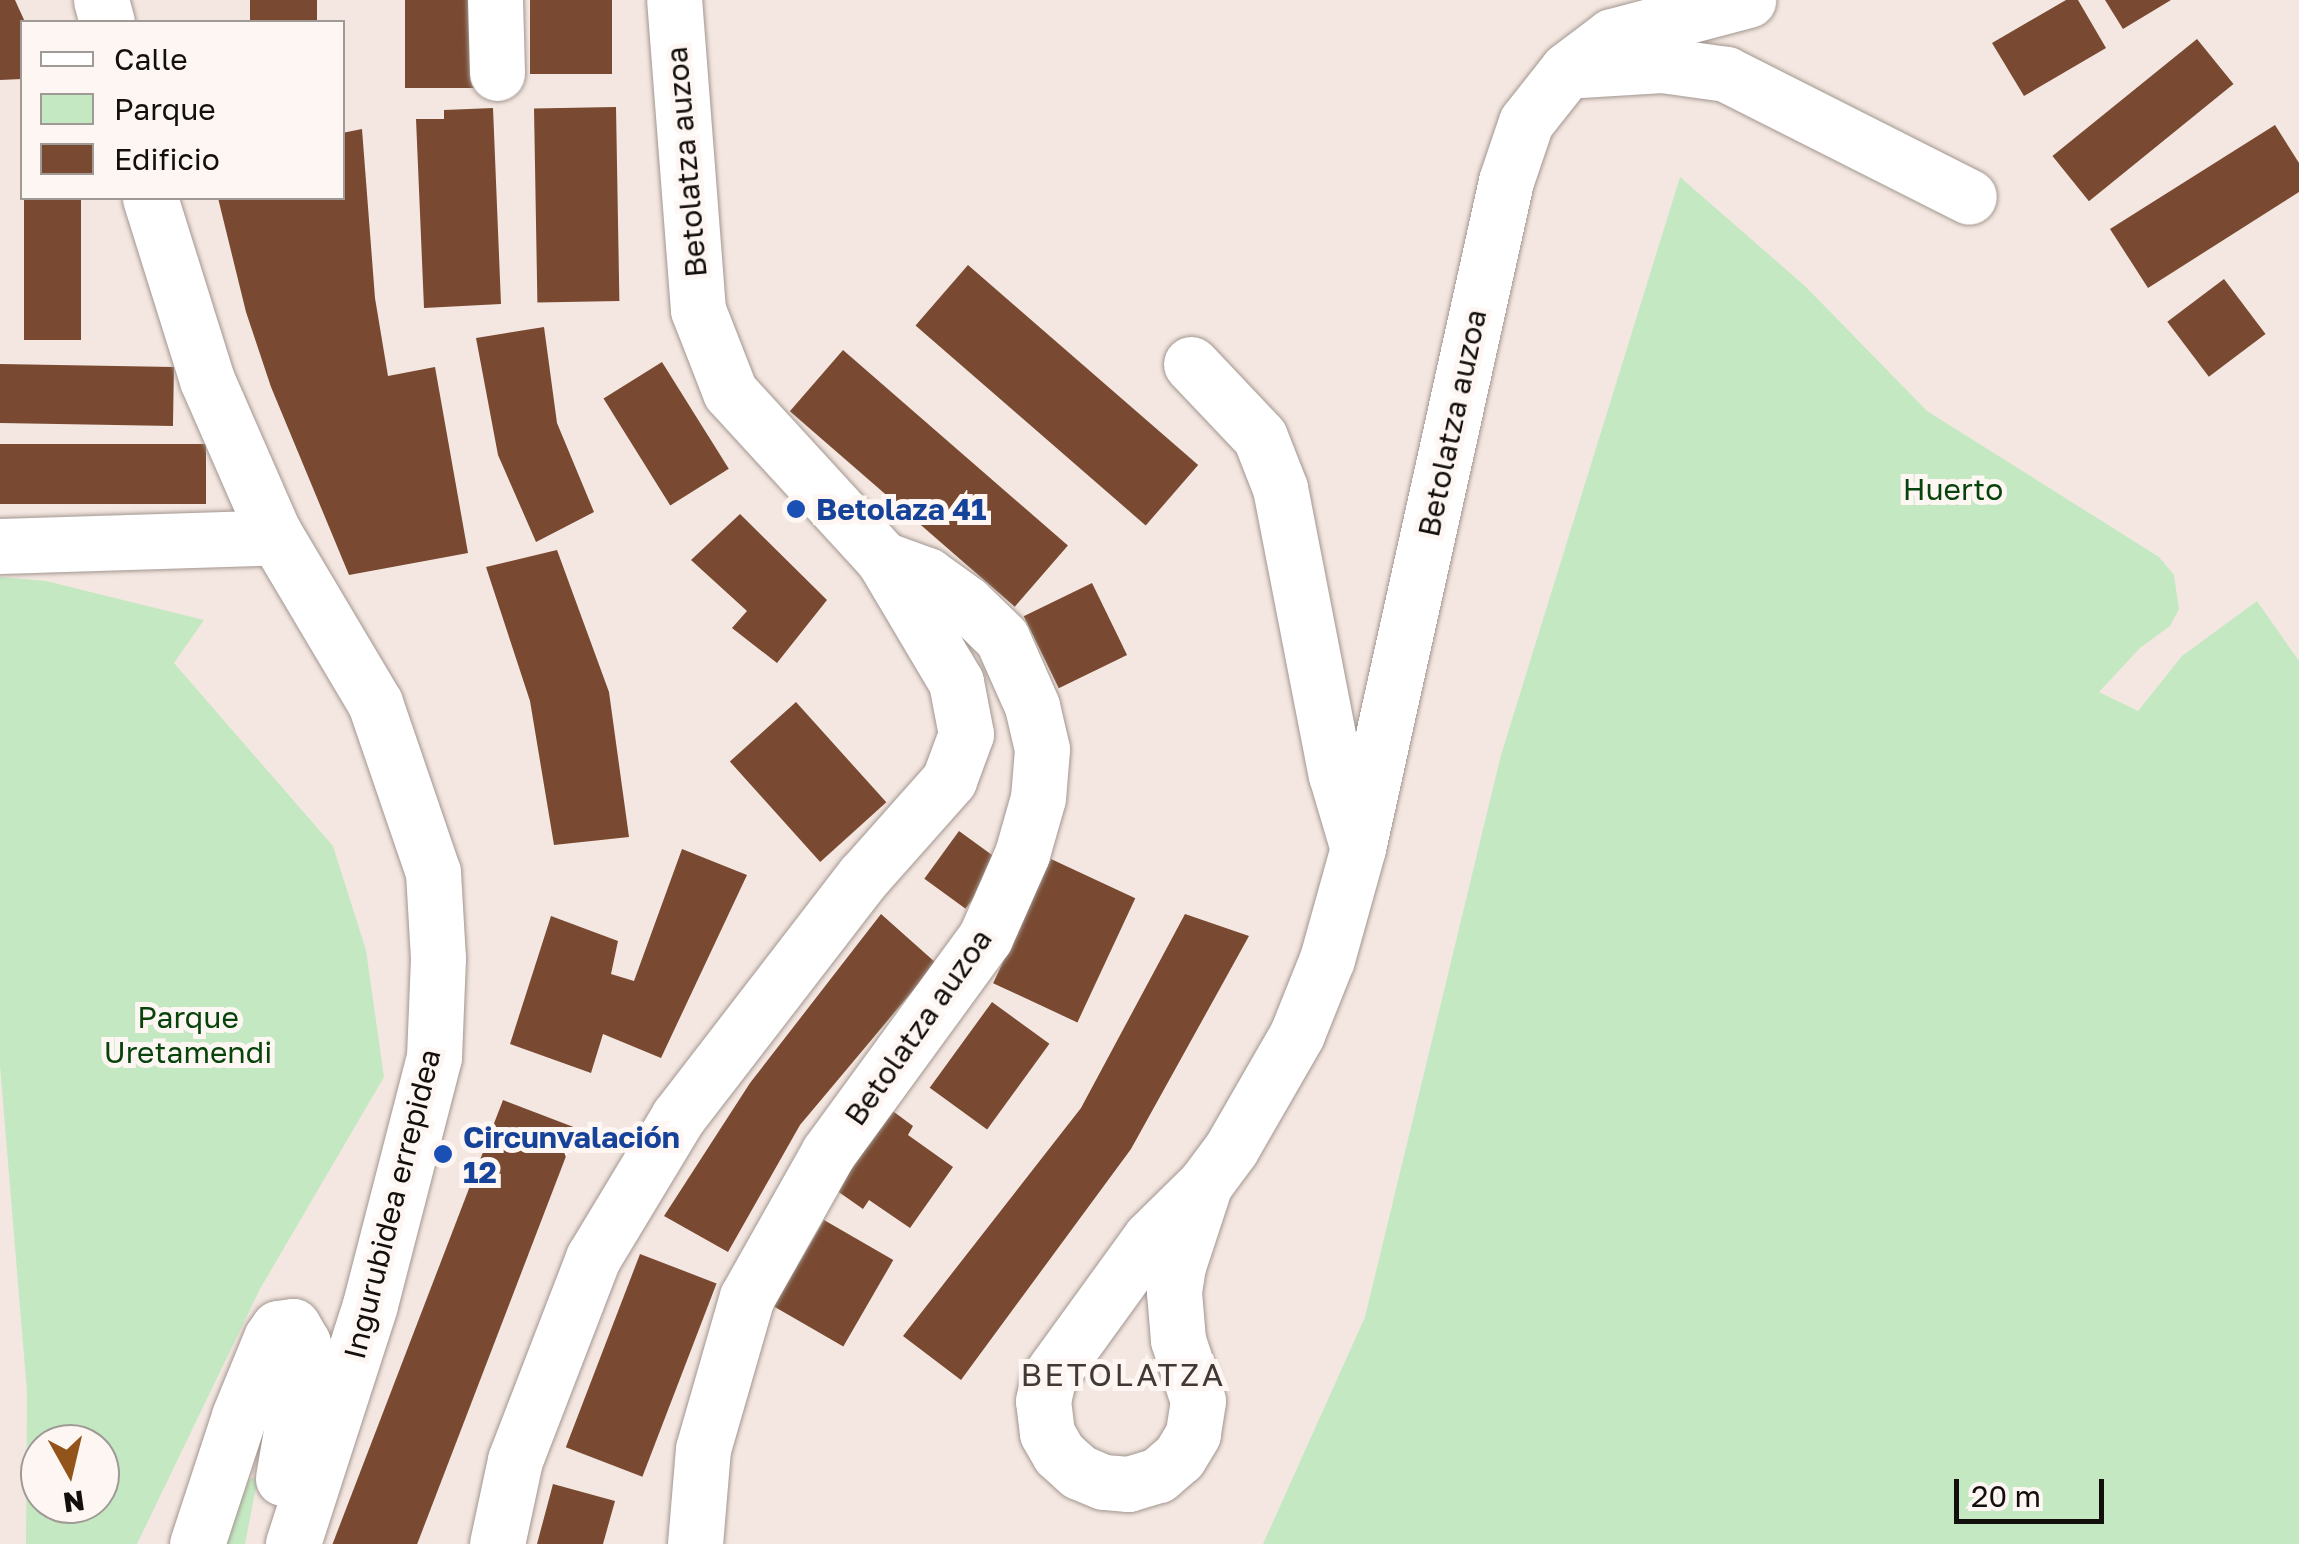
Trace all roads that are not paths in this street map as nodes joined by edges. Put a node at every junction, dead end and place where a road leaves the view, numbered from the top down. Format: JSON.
{"nodes":[{"id":1,"x":494,"y":0,"type":"edge"},
{"id":2,"x":674,"y":0,"type":"edge"},
{"id":3,"x":1748,"y":0,"type":"edge"},
{"id":4,"x":1566,"y":70,"type":"junction"},
{"id":5,"x":497,"y":74,"type":"dead end"},
{"id":6,"x":1970,"y":197,"type":"dead end"},
{"id":7,"x":151,"y":200,"type":"edge"},
{"id":8,"x":1191,"y":364,"type":"dead end"},
{"id":9,"x":274,"y":533,"type":"junction"},
{"id":10,"x":0,"y":546,"type":"edge"},
{"id":11,"x":882,"y":559,"type":"junction"},
{"id":12,"x":1358,"y":848,"type":"junction"},
{"id":13,"x":1205,"y":1184,"type":"junction"},
{"id":14,"x":197,"y":1544,"type":"edge"},
{"id":15,"x":268,"y":1544,"type":"edge"},
{"id":16,"x":293,"y":1544,"type":"edge"},
{"id":17,"x":496,"y":1544,"type":"edge"},
{"id":18,"x":695,"y":1544,"type":"edge"}],
"edges":[{"from":1,"to":5,"type":"street"},
{"from":2,"to":11,"type":"street","name":"Betolatza auzoa"},
{"from":3,"to":4,"type":"street","name":"Betolatza auzoa"},
{"from":4,"to":6,"type":"street"},
{"from":4,"to":12,"type":"street","name":"Betolatza auzoa"},
{"from":7,"to":9,"type":"street","name":"Ingurubidea errepidea"},
{"from":8,"to":12,"type":"street"},
{"from":9,"to":10,"type":"street"},
{"from":9,"to":16,"type":"street","name":"Ingurubidea errepidea"},
{"from":11,"to":17,"type":"street","name":"Betolatza auzoa"},
{"from":11,"to":18,"type":"street","name":"Betolatza auzoa"},
{"from":12,"to":13,"type":"street","name":"Betolatza auzoa"},
{"from":13,"to":13,"type":"street"},
{"from":14,"to":15,"type":"street"}]}
